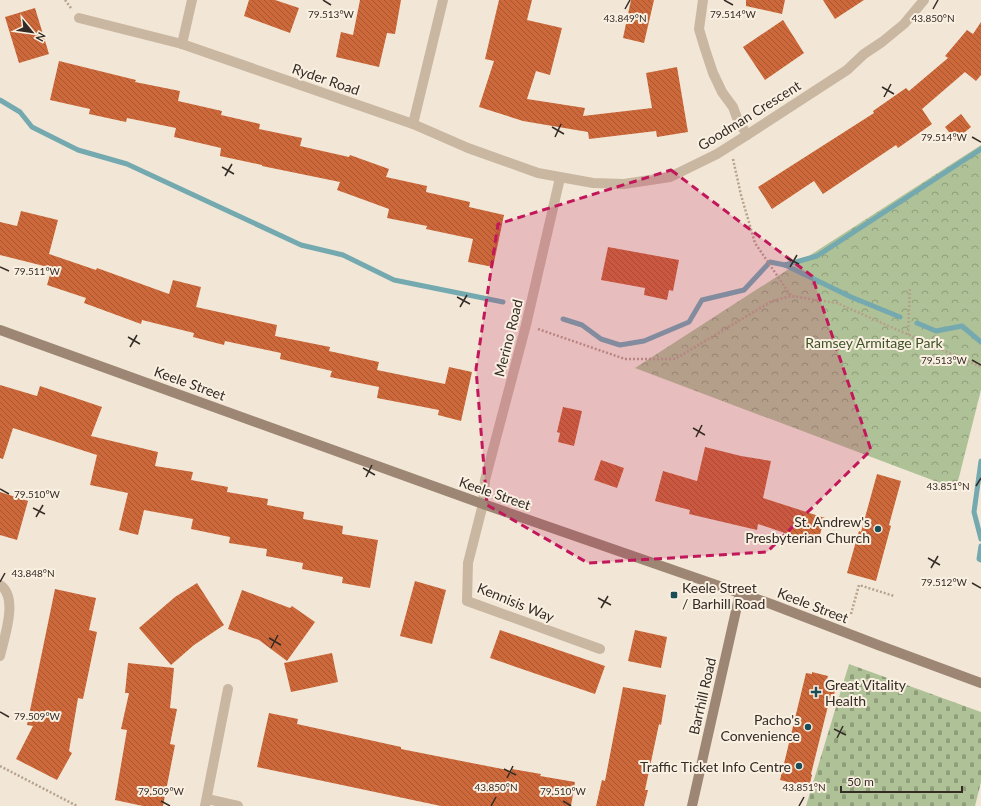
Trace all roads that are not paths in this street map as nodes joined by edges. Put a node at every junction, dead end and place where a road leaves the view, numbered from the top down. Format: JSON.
{"nodes":[{"id":1,"x":192,"y":0,"type":"edge"},
{"id":2,"x":443,"y":0,"type":"edge"},
{"id":3,"x":703,"y":0,"type":"edge"},
{"id":4,"x":924,"y":0,"type":"edge"},
{"id":5,"x":79,"y":18,"type":"dead end"},
{"id":6,"x":182,"y":44,"type":"junction"},
{"id":7,"x":412,"y":124,"type":"junction"},
{"id":8,"x":747,"y":135,"type":"junction"},
{"id":9,"x":560,"y":178,"type":"junction"},
{"id":10,"x":0,"y":330,"type":"edge"},
{"id":11,"x":483,"y":504,"type":"junction"},
{"id":12,"x":0,"y":585,"type":"edge"},
{"id":13,"x":740,"y":593,"type":"junction"},
{"id":14,"x":600,"y":649,"type":"dead end"},
{"id":15,"x":0,"y":656,"type":"edge"},
{"id":16,"x":981,"y":683,"type":"edge"},
{"id":17,"x":228,"y":689,"type":"dead end"},
{"id":18,"x":206,"y":803,"type":"edge"},
{"id":19,"x":238,"y":806,"type":"edge"},
{"id":20,"x":692,"y":806,"type":"edge"}],
"edges":[{"from":1,"to":6,"type":"street"},
{"from":2,"to":7,"type":"street"},
{"from":3,"to":8,"type":"street"},
{"from":4,"to":8,"type":"street","name":"Goodman Crescent"},
{"from":5,"to":6,"type":"street","name":"Ryder Road"},
{"from":6,"to":7,"type":"street","name":"Ryder Road"},
{"from":7,"to":9,"type":"street","name":"Ryder Road"},
{"from":8,"to":9,"type":"street","name":"Goodman Crescent"},
{"from":9,"to":11,"type":"street","name":"Merino Road"},
{"from":10,"to":11,"type":"main road","name":"Keele Street"},
{"from":11,"to":13,"type":"main road","name":"Keele Street"},
{"from":11,"to":14,"type":"street","name":"Kennisis Way"},
{"from":12,"to":15,"type":"street"},
{"from":13,"to":16,"type":"main road","name":"Keele Street"},
{"from":13,"to":20,"type":"main road","name":"Barrhill Road"},
{"from":17,"to":18,"type":"street"},
{"from":18,"to":19,"type":"street"}]}
